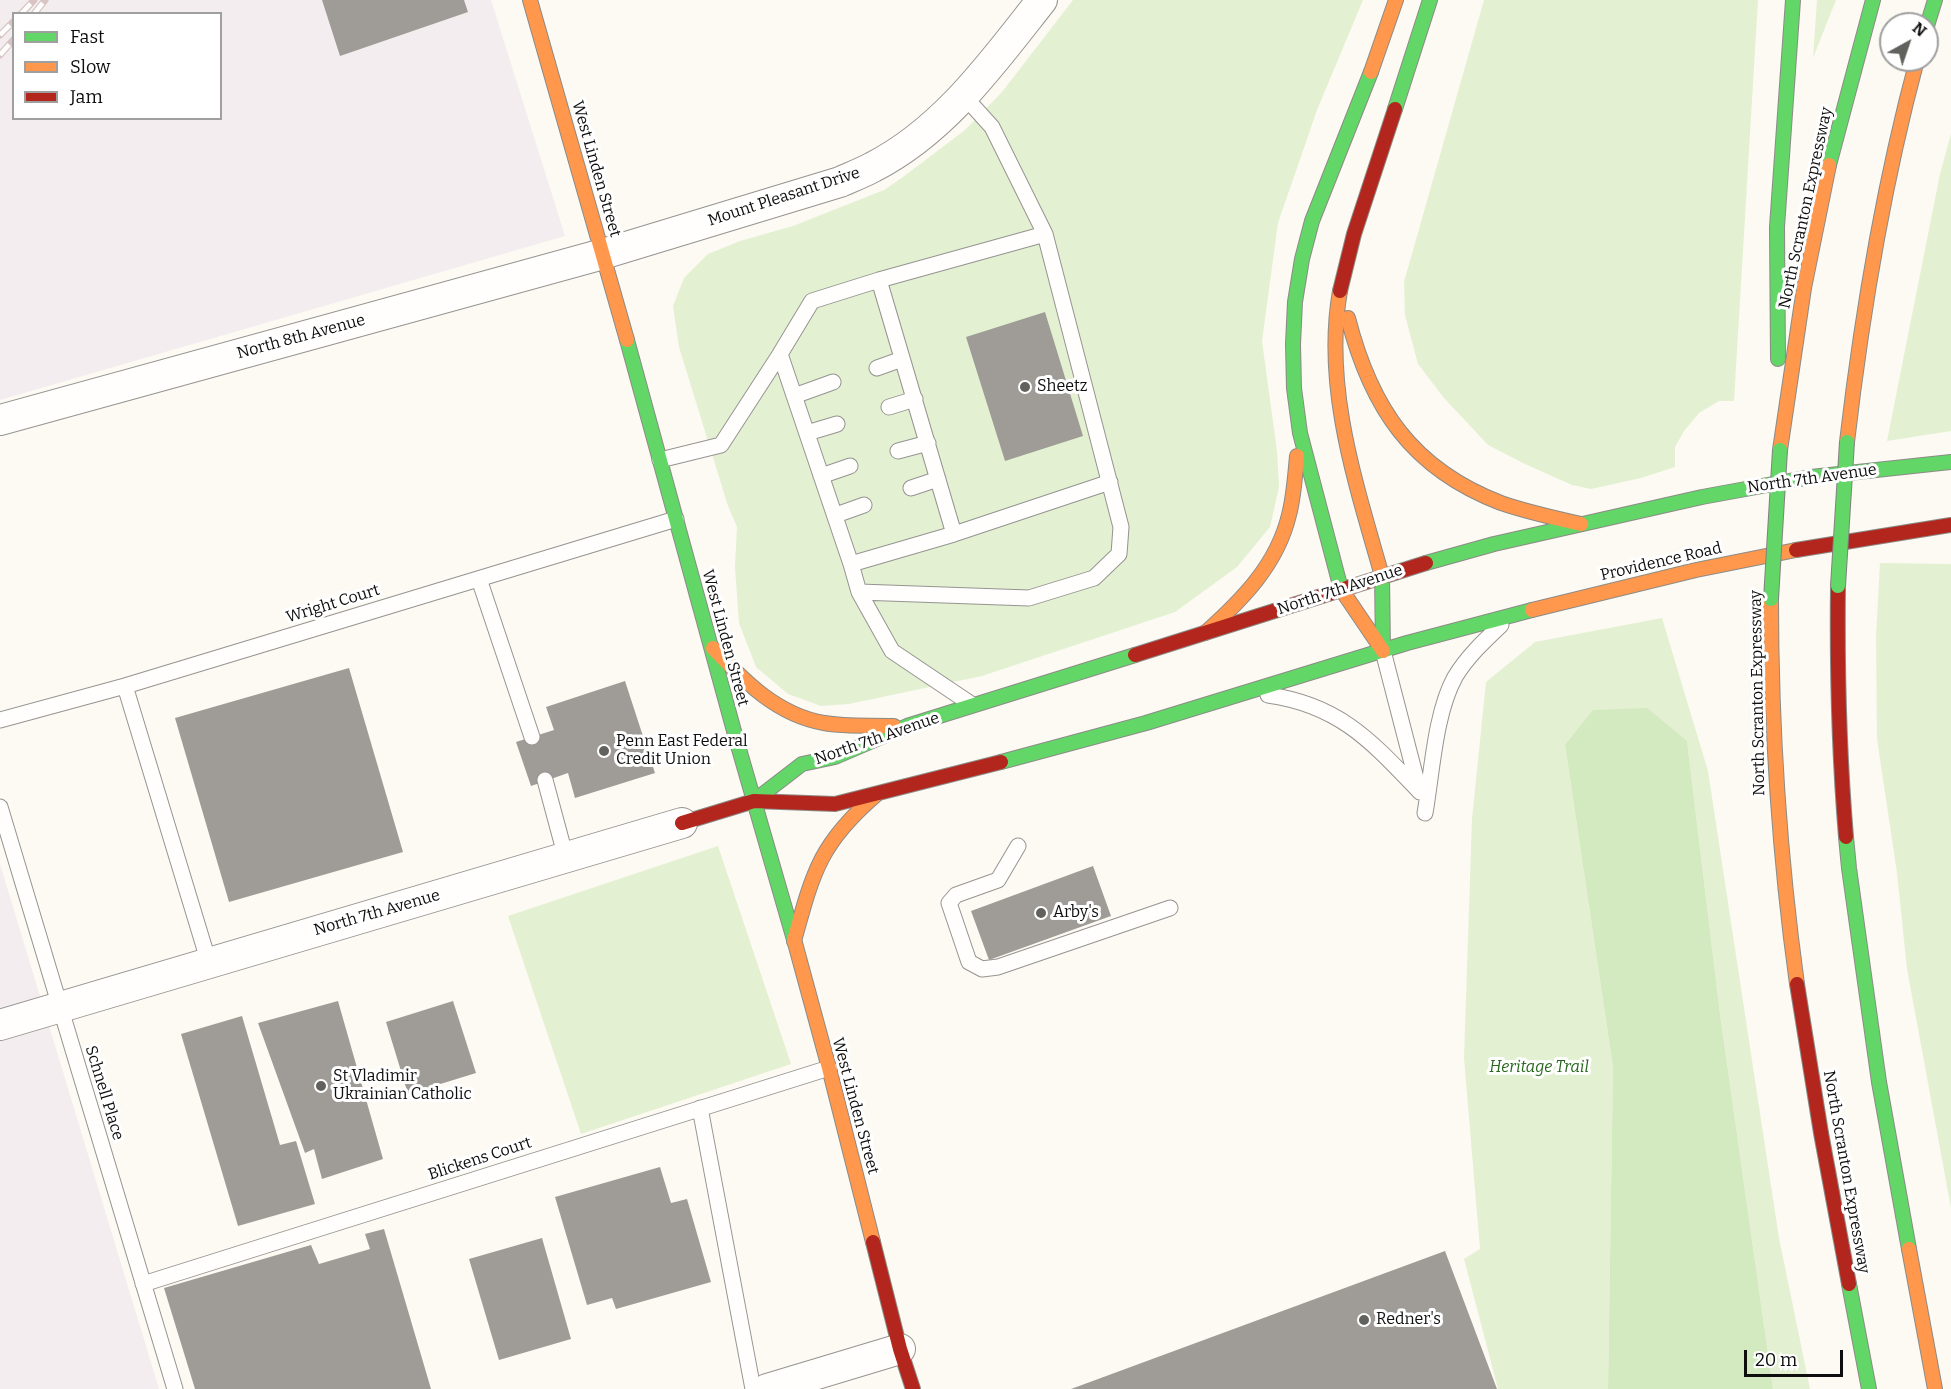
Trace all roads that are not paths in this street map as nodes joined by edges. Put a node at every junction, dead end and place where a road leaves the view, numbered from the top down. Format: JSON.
{"nodes":[{"id":1,"x":530,"y":0,"type":"edge"},
{"id":2,"x":1042,"y":0,"type":"edge"},
{"id":3,"x":1396,"y":0,"type":"edge"},
{"id":4,"x":1430,"y":0,"type":"edge"},
{"id":5,"x":1793,"y":0,"type":"edge"},
{"id":6,"x":1874,"y":0,"type":"edge"},
{"id":7,"x":1914,"y":72,"type":"edge"},
{"id":8,"x":964,"y":96,"type":"junction"},
{"id":9,"x":1045,"y":234,"type":"junction"},
{"id":10,"x":603,"y":254,"type":"junction"},
{"id":11,"x":1345,"y":269,"type":"junction"},
{"id":12,"x":879,"y":280,"type":"junction"},
{"id":13,"x":780,"y":354,"type":"junction"},
{"id":14,"x":902,"y":359,"type":"junction"},
{"id":15,"x":877,"y":368,"type":"dead end"},
{"id":16,"x":833,"y":382,"type":"dead end"},
{"id":17,"x":794,"y":396,"type":"junction"},
{"id":18,"x":915,"y":399,"type":"junction"},
{"id":19,"x":889,"y":407,"type":"dead end"},
{"id":20,"x":0,"y":420,"type":"edge"},
{"id":21,"x":837,"y":424,"type":"dead end"},
{"id":22,"x":807,"y":433,"type":"junction"},
{"id":23,"x":1300,"y":433,"type":"junction"},
{"id":24,"x":928,"y":442,"type":"junction"},
{"id":25,"x":1780,"y":450,"type":"junction"},
{"id":26,"x":898,"y":451,"type":"dead end"},
{"id":27,"x":660,"y":460,"type":"junction"},
{"id":28,"x":1951,"y":462,"type":"edge"},
{"id":29,"x":850,"y":466,"type":"dead end"},
{"id":30,"x":821,"y":476,"type":"junction"},
{"id":31,"x":938,"y":479,"type":"junction"},
{"id":32,"x":1110,"y":482,"type":"junction"},
{"id":33,"x":911,"y":488,"type":"dead end"},
{"id":34,"x":864,"y":505,"type":"dead end"},
{"id":35,"x":836,"y":515,"type":"junction"},
{"id":36,"x":676,"y":519,"type":"junction"},
{"id":37,"x":1581,"y":524,"type":"junction"},
{"id":38,"x":1951,"y":525,"type":"edge"},
{"id":39,"x":954,"y":534,"type":"junction"},
{"id":40,"x":851,"y":564,"type":"junction"},
{"id":41,"x":1382,"y":576,"type":"junction"},
{"id":42,"x":479,"y":579,"type":"junction"},
{"id":43,"x":1341,"y":589,"type":"junction"},
{"id":44,"x":859,"y":592,"type":"junction"},
{"id":45,"x":1512,"y":614,"type":"junction"},
{"id":46,"x":1205,"y":633,"type":"junction"},
{"id":47,"x":710,"y":645,"type":"junction"},
{"id":48,"x":1383,"y":651,"type":"junction"},
{"id":49,"x":125,"y":686,"type":"junction"},
{"id":50,"x":1247,"y":692,"type":"junction"},
{"id":51,"x":973,"y":706,"type":"junction"},
{"id":52,"x":0,"y":720,"type":"edge"},
{"id":53,"x":907,"y":726,"type":"junction"},
{"id":54,"x":532,"y":737,"type":"dead end"},
{"id":55,"x":545,"y":780,"type":"dead end"},
{"id":56,"x":1420,"y":792,"type":"junction"},
{"id":57,"x":876,"y":795,"type":"junction"},
{"id":58,"x":754,"y":801,"type":"junction"},
{"id":59,"x":0,"y":807,"type":"edge"},
{"id":60,"x":682,"y":823,"type":"joint"},
{"id":61,"x":1018,"y":846,"type":"dead end"},
{"id":62,"x":566,"y":858,"type":"junction"},
{"id":63,"x":1170,"y":908,"type":"dead end"},
{"id":64,"x":794,"y":941,"type":"junction"},
{"id":65,"x":209,"y":963,"type":"junction"},
{"id":66,"x":60,"y":1008,"type":"junction"},
{"id":67,"x":0,"y":1025,"type":"edge"},
{"id":68,"x":828,"y":1068,"type":"junction"},
{"id":69,"x":700,"y":1108,"type":"junction"},
{"id":70,"x":143,"y":1284,"type":"junction"},
{"id":71,"x":900,"y":1349,"type":"junction"},
{"id":72,"x":175,"y":1389,"type":"edge"},
{"id":73,"x":753,"y":1389,"type":"edge"},
{"id":74,"x":767,"y":1389,"type":"edge"},
{"id":75,"x":913,"y":1389,"type":"edge"},
{"id":76,"x":1869,"y":1389,"type":"edge"},
{"id":77,"x":1935,"y":1389,"type":"edge"}],
"edges":[{"from":1,"to":10,"type":"main road","name":"West Linden Street"},
{"from":2,"to":8,"type":"street","name":"Mount Pleasant Drive"},
{"from":3,"to":23,"type":"main road"},
{"from":4,"to":11,"type":"main road"},
{"from":5,"to":25,"type":"main road"},
{"from":6,"to":25,"type":"main road","name":"North Scranton Expressway"},
{"from":7,"to":77,"type":"main road","bridge":true},
{"from":8,"to":9,"type":"lane"},
{"from":8,"to":10,"type":"street","name":"Mount Pleasant Drive"},
{"from":9,"to":12,"type":"lane"},
{"from":9,"to":32,"type":"lane"},
{"from":10,"to":20,"type":"street","name":"North 8th Avenue"},
{"from":10,"to":27,"type":"main road","name":"West Linden Street"},
{"from":11,"to":37,"type":"main road"},
{"from":11,"to":41,"type":"main road"},
{"from":12,"to":13,"type":"lane"},
{"from":12,"to":14,"type":"lane"},
{"from":13,"to":17,"type":"lane"},
{"from":13,"to":27,"type":"lane"},
{"from":14,"to":15,"type":"lane"},
{"from":14,"to":18,"type":"lane"},
{"from":16,"to":17,"type":"lane"},
{"from":17,"to":22,"type":"lane"},
{"from":18,"to":19,"type":"lane"},
{"from":18,"to":24,"type":"lane"},
{"from":21,"to":22,"type":"lane"},
{"from":22,"to":30,"type":"lane"},
{"from":23,"to":43,"type":"main road"},
{"from":23,"to":46,"type":"main road"},
{"from":24,"to":26,"type":"lane"},
{"from":24,"to":31,"type":"lane"},
{"from":25,"to":76,"type":"main road","name":"North Scranton Expressway","bridge":true},
{"from":27,"to":36,"type":"main road","name":"West Linden Street"},
{"from":28,"to":37,"type":"main road","name":"North 7th Avenue"},
{"from":29,"to":30,"type":"lane"},
{"from":30,"to":35,"type":"lane"},
{"from":31,"to":33,"type":"lane"},
{"from":31,"to":39,"type":"lane"},
{"from":32,"to":39,"type":"lane"},
{"from":32,"to":44,"type":"lane"},
{"from":34,"to":35,"type":"lane"},
{"from":35,"to":40,"type":"lane"},
{"from":36,"to":42,"type":"lane","name":"Wright Court"},
{"from":36,"to":47,"type":"main road","name":"West Linden Street"},
{"from":37,"to":41,"type":"main road","name":"North 7th Avenue"},
{"from":38,"to":45,"type":"main road","name":"Providence Road"},
{"from":39,"to":40,"type":"lane"},
{"from":40,"to":44,"type":"lane"},
{"from":41,"to":43,"type":"main road","name":"North 7th Avenue"},
{"from":41,"to":48,"type":"main road"},
{"from":42,"to":49,"type":"lane","name":"Wright Court"},
{"from":42,"to":54,"type":"lane"},
{"from":43,"to":46,"type":"main road","name":"North 7th Avenue"},
{"from":43,"to":48,"type":"main road"},
{"from":44,"to":51,"type":"lane"},
{"from":45,"to":48,"type":"main road","name":"Providence Road"},
{"from":45,"to":56,"type":"lane"},
{"from":46,"to":51,"type":"main road","name":"North 7th Avenue"},
{"from":47,"to":53,"type":"main road"},
{"from":47,"to":58,"type":"main road","name":"West Linden Street"},
{"from":48,"to":50,"type":"main road","name":"North 7th Avenue"},
{"from":48,"to":56,"type":"lane"},
{"from":49,"to":52,"type":"lane","name":"Wright Court"},
{"from":49,"to":65,"type":"lane"},
{"from":50,"to":56,"type":"lane"},
{"from":50,"to":57,"type":"main road","name":"North 7th Avenue"},
{"from":51,"to":53,"type":"main road","name":"North 7th Avenue"},
{"from":53,"to":58,"type":"main road","name":"North 7th Avenue"},
{"from":55,"to":62,"type":"lane"},
{"from":57,"to":58,"type":"main road","name":"North 7th Avenue"},
{"from":57,"to":64,"type":"main road"},
{"from":58,"to":60,"type":"main road","name":"North 7th Avenue"},
{"from":58,"to":64,"type":"main road","name":"West Linden Street"},
{"from":59,"to":66,"type":"lane","name":"Schnell Place"},
{"from":60,"to":62,"type":"street","name":"North 7th Avenue"},
{"from":61,"to":63,"type":"lane"},
{"from":62,"to":65,"type":"street","name":"North 7th Avenue"},
{"from":64,"to":68,"type":"main road","name":"West Linden Street"},
{"from":65,"to":66,"type":"street","name":"North 7th Avenue"},
{"from":66,"to":67,"type":"street","name":"North 7th Avenue"},
{"from":66,"to":70,"type":"lane","name":"Schnell Place"},
{"from":68,"to":69,"type":"lane","name":"Blickens Court"},
{"from":68,"to":71,"type":"main road","name":"West Linden Street"},
{"from":69,"to":70,"type":"lane","name":"Blickens Court"},
{"from":69,"to":73,"type":"lane"},
{"from":70,"to":72,"type":"lane","name":"Schnell Place"},
{"from":71,"to":74,"type":"street"},
{"from":71,"to":75,"type":"main road","name":"West Linden Street"}]}
